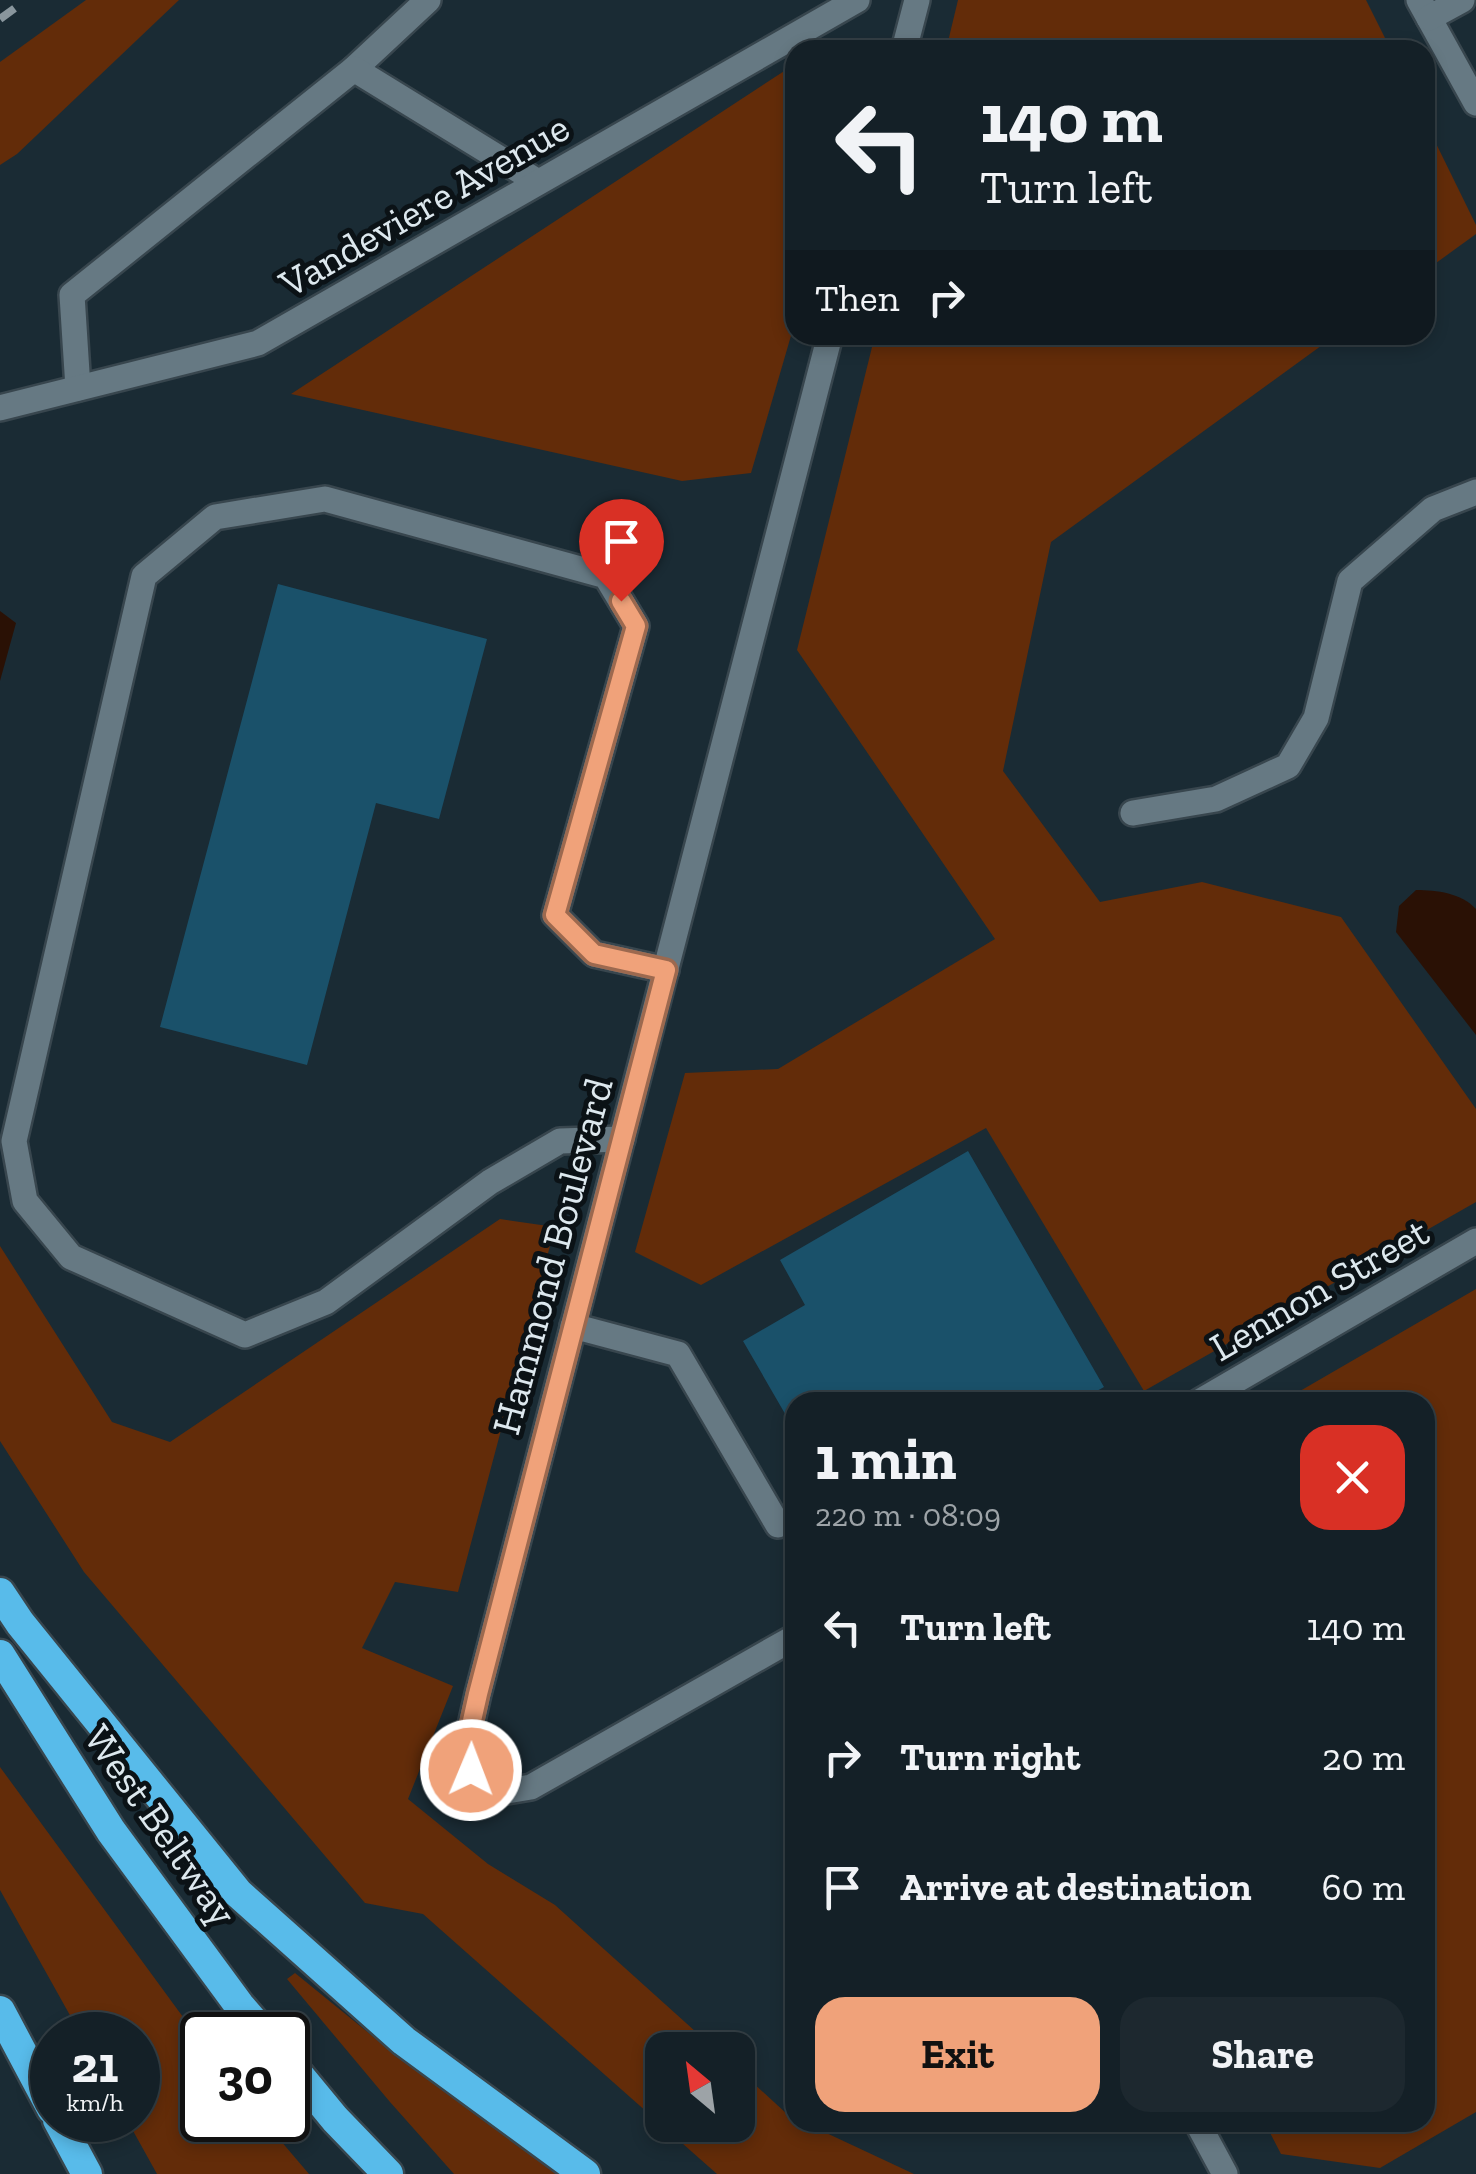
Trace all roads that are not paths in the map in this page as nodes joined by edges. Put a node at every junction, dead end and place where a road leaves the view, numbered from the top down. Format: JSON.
{"nodes":[{"id":1,"x":428,"y":0,"type":"edge"},
{"id":2,"x":858,"y":0,"type":"edge"},
{"id":3,"x":918,"y":0,"type":"edge"},
{"id":4,"x":1462,"y":0,"type":"edge"},
{"id":5,"x":1424,"y":9,"type":"edge"},
{"id":6,"x":788,"y":40,"type":"edge"},
{"id":7,"x":907,"y":40,"type":"edge"},
{"id":8,"x":785,"y":42,"type":"edge"},
{"id":9,"x":354,"y":69,"type":"junction"},
{"id":10,"x":1476,"y":104,"type":"edge"},
{"id":11,"x":538,"y":182,"type":"junction"},
{"id":12,"x":827,"y":345,"type":"edge"},
{"id":13,"x":78,"y":388,"type":"junction"},
{"id":14,"x":0,"y":408,"type":"edge"},
{"id":15,"x":1476,"y":492,"type":"edge"},
{"id":16,"x":1133,"y":813,"type":"dead end"},
{"id":17,"x":666,"y":970,"type":"junction"},
{"id":18,"x":622,"y":1138,"type":"junction"},
{"id":19,"x":1476,"y":1241,"type":"edge"},
{"id":20,"x":573,"y":1326,"type":"junction"},
{"id":21,"x":1216,"y":1392,"type":"edge"},
{"id":22,"x":778,"y":1525,"type":"dead end"},
{"id":23,"x":0,"y":1594,"type":"edge"},
{"id":24,"x":785,"y":1643,"type":"edge"},
{"id":25,"x":0,"y":1655,"type":"edge"},
{"id":26,"x":0,"y":2010,"type":"edge"},
{"id":27,"x":245,"y":2012,"type":"edge"},
{"id":28,"x":30,"y":2068,"type":"edge"},
{"id":29,"x":310,"y":2089,"type":"edge"},
{"id":30,"x":1202,"y":2132,"type":"edge"},
{"id":31,"x":70,"y":2142,"type":"edge"},
{"id":32,"x":87,"y":2174,"type":"edge"},
{"id":33,"x":388,"y":2174,"type":"edge"},
{"id":34,"x":585,"y":2174,"type":"edge"},
{"id":35,"x":1225,"y":2174,"type":"edge"}],
"edges":[{"from":1,"to":9,"type":"street"},
{"from":2,"to":6,"type":"street","name":"Vandeviere Avenue"},
{"from":3,"to":7,"type":"street"},
{"from":4,"to":5,"type":"street"},
{"from":5,"to":10,"type":"street"},
{"from":8,"to":11,"type":"street","name":"Vandeviere Avenue"},
{"from":9,"to":11,"type":"street"},
{"from":9,"to":13,"type":"street"},
{"from":11,"to":13,"type":"street","name":"Vandeviere Avenue"},
{"from":12,"to":17,"type":"street","name":"Hammond Boulevard"},
{"from":13,"to":14,"type":"street","name":"Vandeviere Avenue"},
{"from":15,"to":16,"type":"street"},
{"from":17,"to":18,"type":"street","name":"Hammond Boulevard"},
{"from":17,"to":18,"type":"street"},
{"from":18,"to":20,"type":"street","name":"Hammond Boulevard"},
{"from":19,"to":21,"type":"street","name":"Lennon Street"},
{"from":20,"to":22,"type":"street"},
{"from":20,"to":24,"type":"street","name":"Hammond Boulevard"},
{"from":23,"to":34,"type":"highway"},
{"from":25,"to":27,"type":"highway","name":"West Beltway"},
{"from":26,"to":28,"type":"highway"},
{"from":29,"to":33,"type":"highway"},
{"from":30,"to":35,"type":"street"},
{"from":31,"to":32,"type":"highway"}]}
